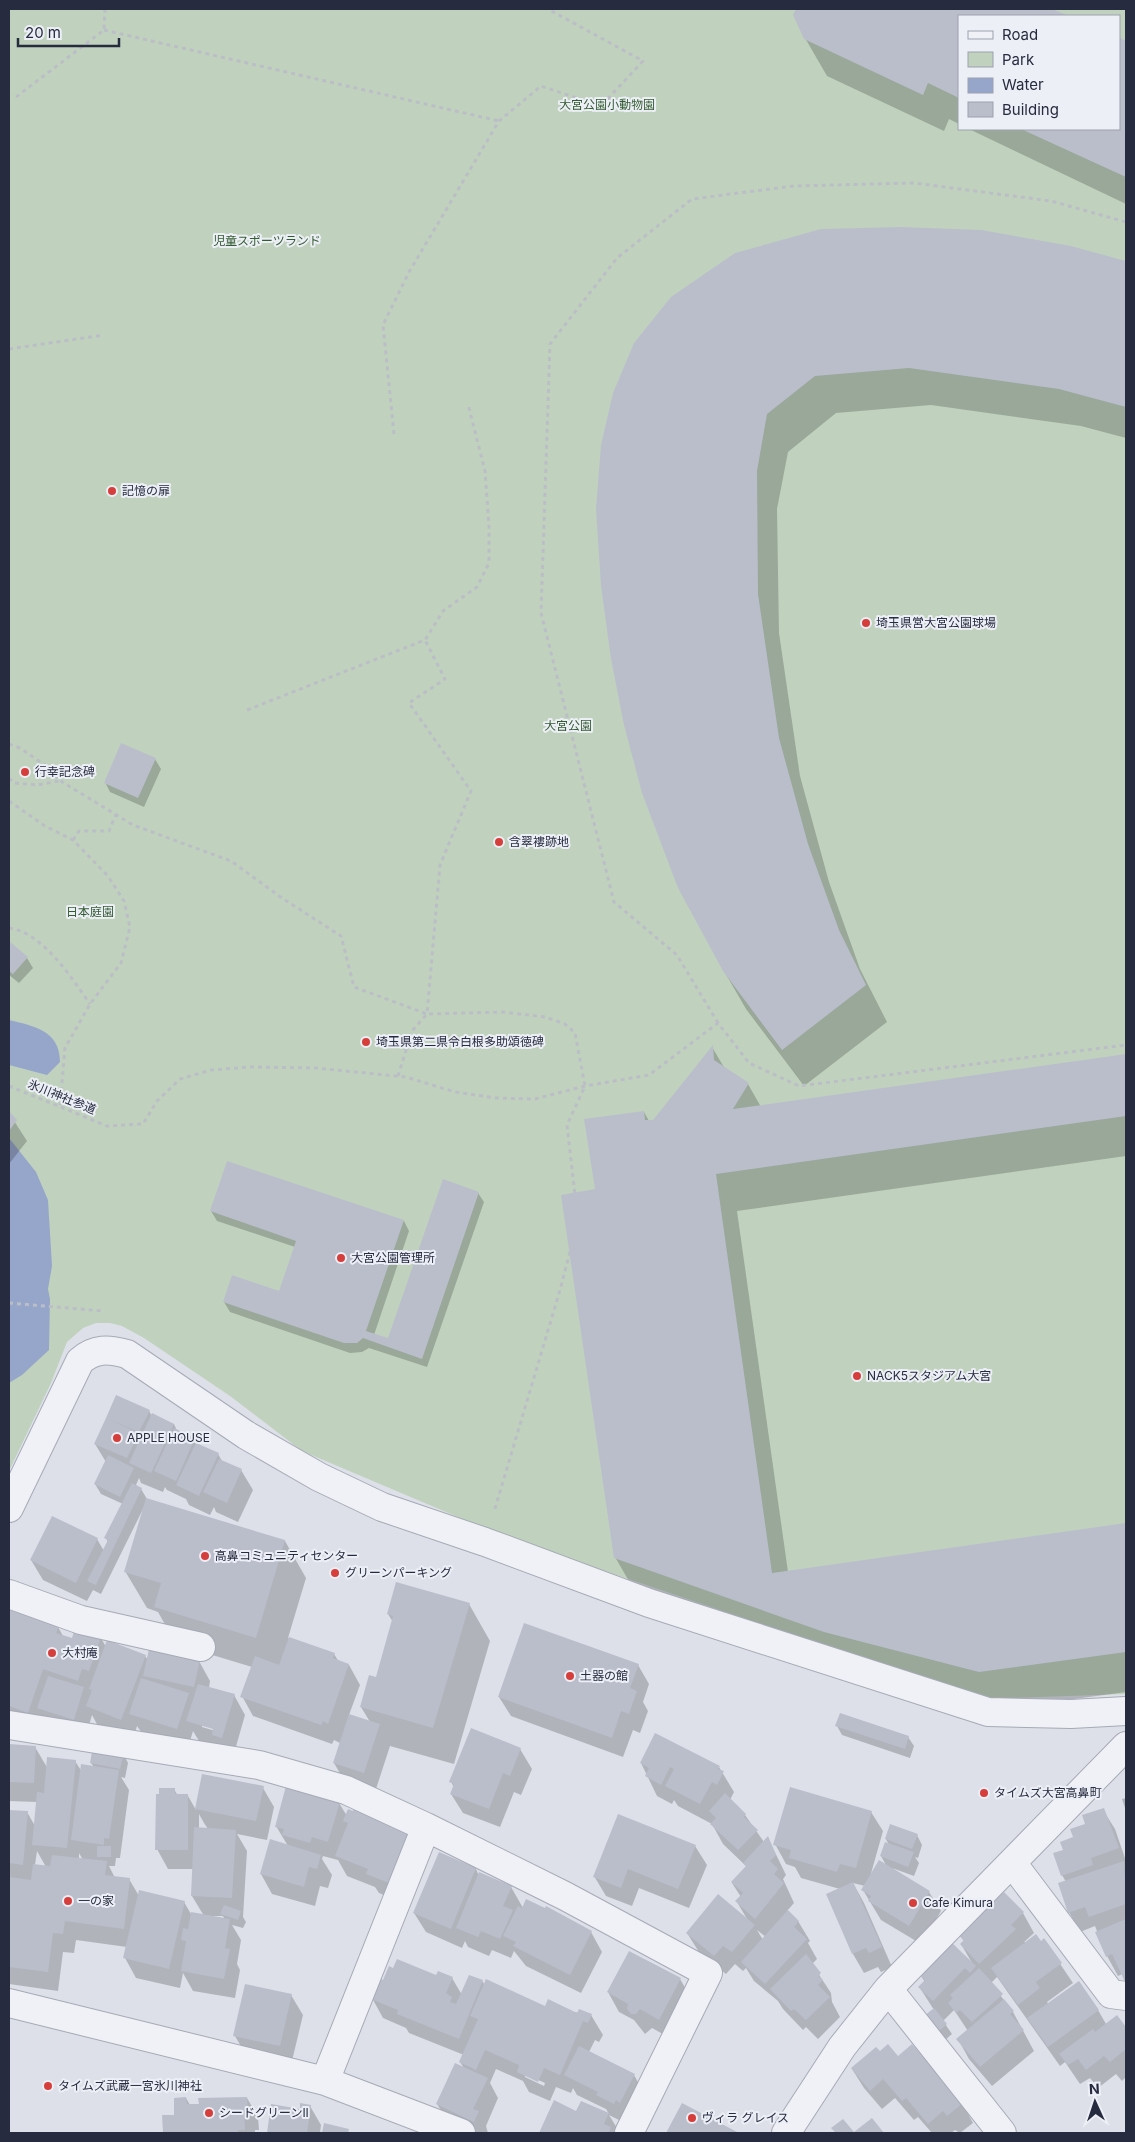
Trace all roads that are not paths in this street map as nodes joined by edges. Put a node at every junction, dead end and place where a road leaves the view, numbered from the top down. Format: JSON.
{"nodes":[{"id":1,"x":9,"y":1508,"type":"edge"},
{"id":2,"x":9,"y":1594,"type":"edge"},
{"id":3,"x":201,"y":1647,"type":"dead end"},
{"id":4,"x":1126,"y":1711,"type":"edge"},
{"id":5,"x":9,"y":1725,"type":"edge"},
{"id":6,"x":1126,"y":1746,"type":"edge"},
{"id":7,"x":426,"y":1826,"type":"junction"},
{"id":8,"x":1013,"y":1864,"type":"junction"},
{"id":9,"x":888,"y":1989,"type":"junction"},
{"id":10,"x":1126,"y":1996,"type":"edge"},
{"id":11,"x":9,"y":2003,"type":"edge"},
{"id":12,"x":325,"y":2081,"type":"junction"},
{"id":13,"x":461,"y":2133,"type":"edge"},
{"id":14,"x":629,"y":2133,"type":"edge"},
{"id":15,"x":786,"y":2133,"type":"edge"},
{"id":16,"x":1002,"y":2133,"type":"edge"}],
"edges":[{"from":1,"to":4,"type":"street"},
{"from":2,"to":3,"type":"street"},
{"from":5,"to":7,"type":"street"},
{"from":6,"to":8,"type":"street"},
{"from":7,"to":12,"type":"street"},
{"from":7,"to":14,"type":"street"},
{"from":8,"to":9,"type":"street"},
{"from":8,"to":10,"type":"street"},
{"from":9,"to":15,"type":"street"},
{"from":9,"to":16,"type":"street"},
{"from":11,"to":12,"type":"street"},
{"from":12,"to":13,"type":"street"}]}
